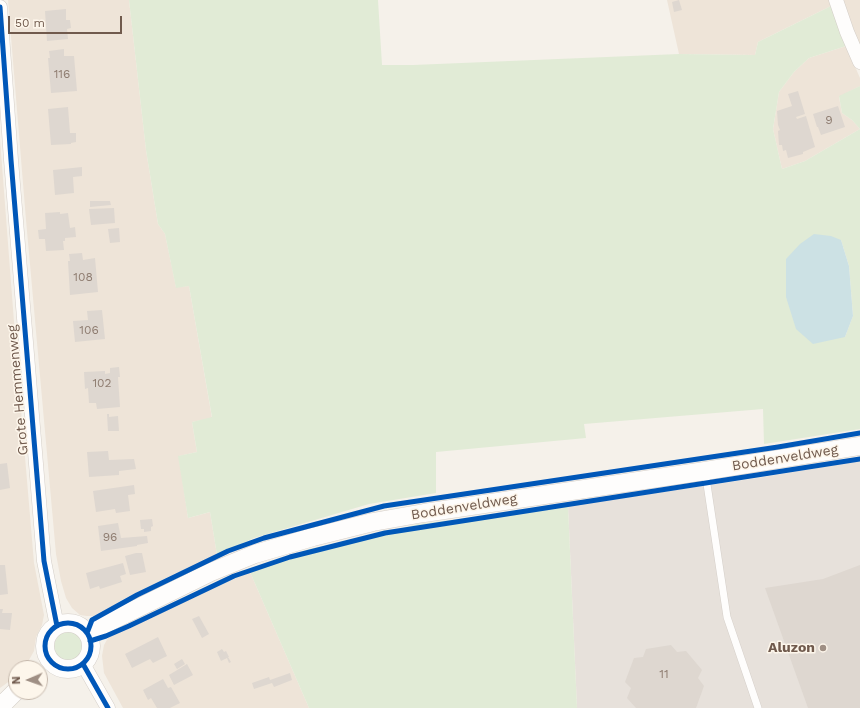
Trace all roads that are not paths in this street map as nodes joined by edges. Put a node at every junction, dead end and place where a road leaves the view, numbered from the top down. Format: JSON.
{"nodes":[{"id":1,"x":836,"y":0,"type":"edge"},
{"id":2,"x":0,"y":7,"type":"edge"},
{"id":3,"x":860,"y":62,"type":"edge"},
{"id":4,"x":860,"y":446,"type":"edge"},
{"id":5,"x":705,"y":471,"type":"junction"},
{"id":6,"x":57,"y":626,"type":"junction"},
{"id":7,"x":87,"y":633,"type":"junction"},
{"id":8,"x":44,"y":660,"type":"edge"},
{"id":9,"x":48,"y":663,"type":"edge"},
{"id":10,"x":83,"y":664,"type":"junction"},
{"id":11,"x":8,"y":699,"type":"edge"},
{"id":12,"x":0,"y":707,"type":"edge"},
{"id":13,"x":108,"y":708,"type":"edge"},
{"id":14,"x":758,"y":708,"type":"edge"}],
"edges":[{"from":1,"to":3,"type":"street"},
{"from":2,"to":6,"type":"street","name":"Grote Hemmenweg"},
{"from":4,"to":5,"type":"street","name":"Boddenveldweg"},
{"from":5,"to":7,"type":"street","name":"Boddenveldweg"},
{"from":5,"to":14,"type":"lane"},
{"from":6,"to":7,"type":"street"},
{"from":6,"to":8,"type":"street"},
{"from":7,"to":10,"type":"street"},
{"from":9,"to":10,"type":"street"},
{"from":10,"to":13,"type":"street"},
{"from":11,"to":12,"type":"street"}]}
